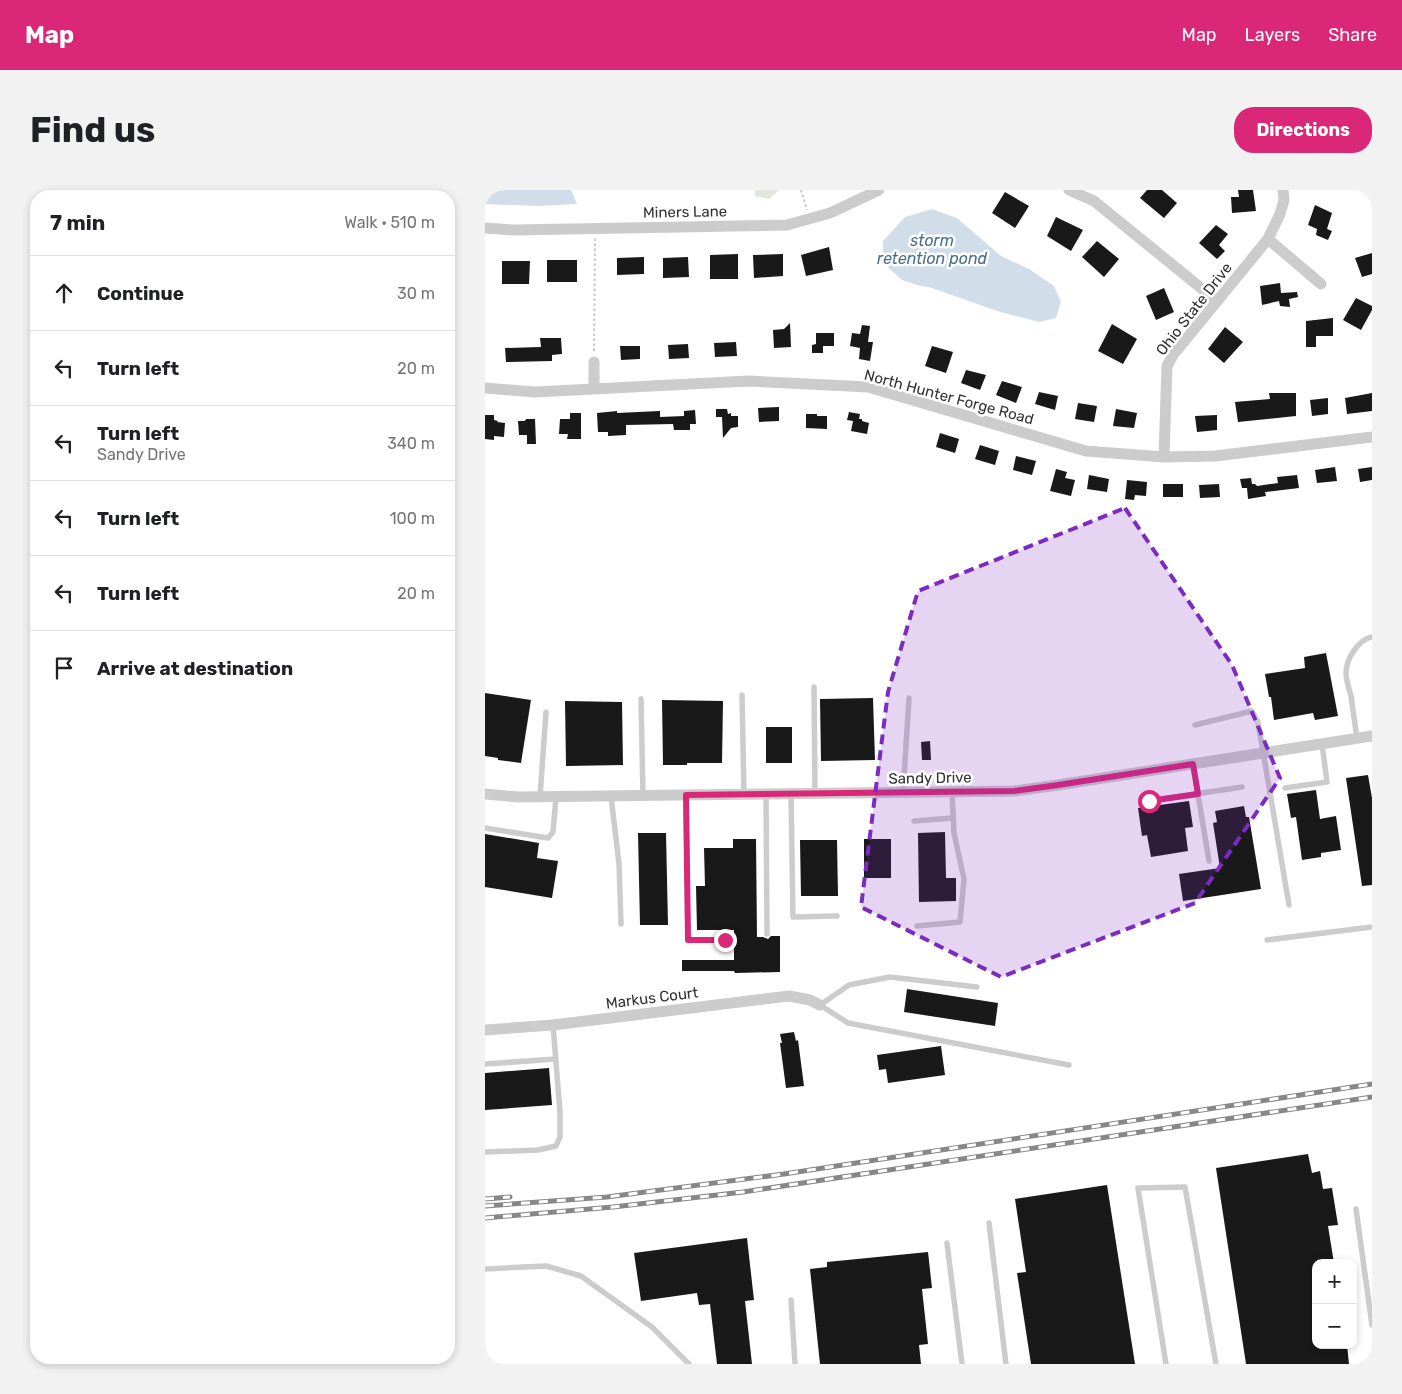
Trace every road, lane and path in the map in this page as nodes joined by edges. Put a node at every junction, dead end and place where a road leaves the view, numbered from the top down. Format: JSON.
{"nodes":[{"id":1,"x":801,"y":190,"type":"edge"},
{"id":2,"x":879,"y":190,"type":"edge"},
{"id":3,"x":1069,"y":190,"type":"edge"},
{"id":4,"x":1283,"y":190,"type":"edge"},
{"id":5,"x":809,"y":219,"type":"junction"},
{"id":6,"x":485,"y":228,"type":"edge"},
{"id":7,"x":595,"y":228,"type":"junction"},
{"id":8,"x":1268,"y":239,"type":"junction"},
{"id":9,"x":1321,"y":284,"type":"dead end"},
{"id":10,"x":1217,"y":302,"type":"junction"},
{"id":11,"x":594,"y":362,"type":"joint"},
{"id":12,"x":485,"y":388,"type":"edge"},
{"id":13,"x":593,"y":389,"type":"junction"},
{"id":14,"x":1372,"y":437,"type":"edge"},
{"id":15,"x":1164,"y":457,"type":"junction"},
{"id":16,"x":1372,"y":637,"type":"edge"},
{"id":17,"x":814,"y":687,"type":"dead end"},
{"id":18,"x":743,"y":695,"type":"dead end"},
{"id":19,"x":909,"y":698,"type":"dead end"},
{"id":20,"x":641,"y":699,"type":"dead end"},
{"id":21,"x":546,"y":712,"type":"dead end"},
{"id":22,"x":1195,"y":725,"type":"dead end"},
{"id":23,"x":1372,"y":736,"type":"edge"},
{"id":24,"x":1357,"y":738,"type":"junction"},
{"id":25,"x":1322,"y":744,"type":"junction"},
{"id":26,"x":1264,"y":753,"type":"junction"},
{"id":27,"x":1193,"y":764,"type":"junction"},
{"id":28,"x":1242,"y":787,"type":"dead end"},
{"id":29,"x":1285,"y":788,"type":"dead end"},
{"id":30,"x":952,"y":792,"type":"junction"},
{"id":31,"x":903,"y":793,"type":"junction"},
{"id":32,"x":485,"y":794,"type":"edge"},
{"id":33,"x":766,"y":794,"type":"junction"},
{"id":34,"x":791,"y":794,"type":"junction"},
{"id":35,"x":815,"y":794,"type":"junction"},
{"id":36,"x":1198,"y":794,"type":"junction"},
{"id":37,"x":686,"y":795,"type":"junction"},
{"id":38,"x":743,"y":795,"type":"junction"},
{"id":39,"x":611,"y":796,"type":"junction"},
{"id":40,"x":643,"y":796,"type":"junction"},
{"id":41,"x":540,"y":797,"type":"junction"},
{"id":42,"x":556,"y":797,"type":"junction"},
{"id":43,"x":1149,"y":801,"type":"dead end"},
{"id":44,"x":953,"y":818,"type":"junction"},
{"id":45,"x":914,"y":821,"type":"dead end"},
{"id":46,"x":485,"y":828,"type":"edge"},
{"id":47,"x":1209,"y":861,"type":"dead end"},
{"id":48,"x":1289,"y":905,"type":"dead end"},
{"id":49,"x":837,"y":916,"type":"dead end"},
{"id":50,"x":621,"y":924,"type":"dead end"},
{"id":51,"x":917,"y":926,"type":"dead end"},
{"id":52,"x":1372,"y":927,"type":"edge"},
{"id":53,"x":767,"y":934,"type":"dead end"},
{"id":54,"x":725,"y":940,"type":"dead end"},
{"id":55,"x":1267,"y":940,"type":"dead end"},
{"id":56,"x":977,"y":987,"type":"dead end"},
{"id":57,"x":820,"y":1005,"type":"junction"},
{"id":58,"x":553,"y":1025,"type":"junction"},
{"id":59,"x":485,"y":1030,"type":"edge"},
{"id":60,"x":556,"y":1059,"type":"junction"},
{"id":61,"x":485,"y":1064,"type":"edge"},
{"id":62,"x":1069,"y":1066,"type":"dead end"},
{"id":63,"x":485,"y":1152,"type":"edge"},
{"id":64,"x":1356,"y":1209,"type":"dead end"},
{"id":65,"x":989,"y":1223,"type":"dead end"},
{"id":66,"x":947,"y":1243,"type":"dead end"},
{"id":67,"x":485,"y":1270,"type":"edge"},
{"id":68,"x":791,"y":1300,"type":"dead end"},
{"id":69,"x":1372,"y":1325,"type":"edge"},
{"id":70,"x":689,"y":1364,"type":"edge"},
{"id":71,"x":795,"y":1364,"type":"edge"},
{"id":72,"x":961,"y":1364,"type":"edge"},
{"id":73,"x":1006,"y":1364,"type":"edge"},
{"id":74,"x":1166,"y":1364,"type":"edge"},
{"id":75,"x":1216,"y":1364,"type":"edge"}],
"edges":[{"from":1,"to":5,"type":"path"},
{"from":2,"to":5,"type":"street","name":"Miners Lane"},
{"from":3,"to":10,"type":"street"},
{"from":4,"to":8,"type":"street","name":"Ohio State Drive"},
{"from":5,"to":7,"type":"street","name":"Miners Lane"},
{"from":6,"to":7,"type":"street","name":"Miners Lane"},
{"from":7,"to":11,"type":"path"},
{"from":8,"to":9,"type":"street"},
{"from":8,"to":10,"type":"street","name":"Ohio State Drive"},
{"from":10,"to":15,"type":"street","name":"Ohio State Drive"},
{"from":11,"to":13,"type":"street"},
{"from":12,"to":13,"type":"street","name":"North Hunter Forge Road"},
{"from":13,"to":15,"type":"street","name":"North Hunter Forge Road"},
{"from":14,"to":15,"type":"street","name":"North Hunter Forge Road"},
{"from":16,"to":24,"type":"lane"},
{"from":17,"to":35,"type":"lane"},
{"from":18,"to":38,"type":"lane"},
{"from":19,"to":31,"type":"lane"},
{"from":20,"to":40,"type":"lane"},
{"from":21,"to":41,"type":"lane"},
{"from":22,"to":26,"type":"lane"},
{"from":23,"to":24,"type":"street","name":"Sandy Drive"},
{"from":24,"to":25,"type":"street","name":"Sandy Drive"},
{"from":25,"to":26,"type":"street","name":"Sandy Drive"},
{"from":25,"to":29,"type":"lane"},
{"from":26,"to":27,"type":"street","name":"Sandy Drive"},
{"from":26,"to":48,"type":"lane"},
{"from":27,"to":30,"type":"street","name":"Sandy Drive"},
{"from":27,"to":36,"type":"lane"},
{"from":28,"to":36,"type":"lane"},
{"from":30,"to":31,"type":"street","name":"Sandy Drive"},
{"from":30,"to":44,"type":"lane"},
{"from":31,"to":35,"type":"street","name":"Sandy Drive"},
{"from":32,"to":41,"type":"street","name":"Sandy Drive"},
{"from":33,"to":34,"type":"street","name":"Sandy Drive"},
{"from":33,"to":38,"type":"street","name":"Sandy Drive"},
{"from":33,"to":53,"type":"lane"},
{"from":34,"to":35,"type":"street","name":"Sandy Drive"},
{"from":34,"to":49,"type":"lane"},
{"from":36,"to":43,"type":"lane"},
{"from":36,"to":47,"type":"lane"},
{"from":37,"to":38,"type":"street","name":"Sandy Drive"},
{"from":37,"to":40,"type":"street","name":"Sandy Drive"},
{"from":37,"to":54,"type":"lane"},
{"from":39,"to":40,"type":"street","name":"Sandy Drive"},
{"from":39,"to":42,"type":"street","name":"Sandy Drive"},
{"from":39,"to":50,"type":"lane"},
{"from":41,"to":42,"type":"street","name":"Sandy Drive"},
{"from":42,"to":46,"type":"lane"},
{"from":44,"to":45,"type":"lane"},
{"from":44,"to":51,"type":"lane"},
{"from":52,"to":55,"type":"lane"},
{"from":56,"to":57,"type":"lane"},
{"from":57,"to":58,"type":"street","name":"Markus Court"},
{"from":57,"to":62,"type":"lane"},
{"from":58,"to":59,"type":"street","name":"Markus Court"},
{"from":58,"to":60,"type":"lane"},
{"from":60,"to":61,"type":"lane"},
{"from":60,"to":63,"type":"lane"},
{"from":64,"to":69,"type":"lane"},
{"from":65,"to":73,"type":"lane"},
{"from":66,"to":72,"type":"lane"},
{"from":67,"to":70,"type":"lane"},
{"from":68,"to":71,"type":"lane"},
{"from":74,"to":75,"type":"lane"}]}
